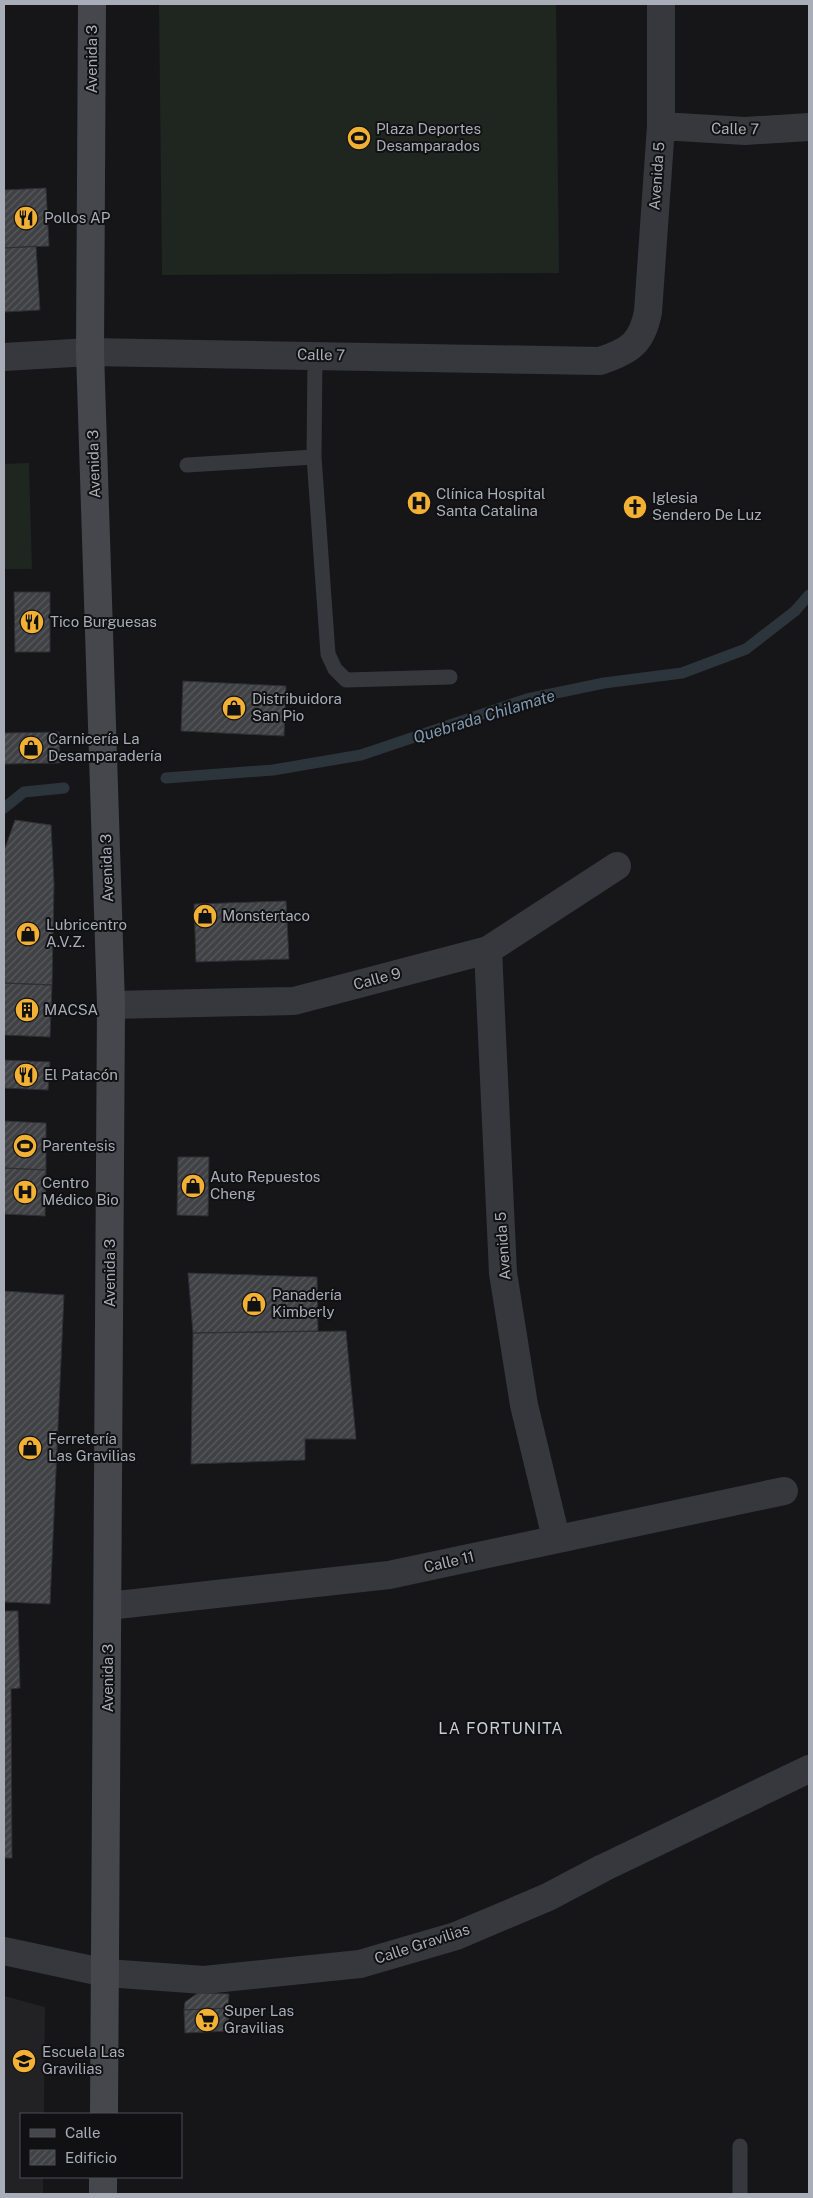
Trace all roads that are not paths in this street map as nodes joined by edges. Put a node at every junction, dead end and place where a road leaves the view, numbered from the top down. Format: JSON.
{"nodes":[{"id":1,"x":92,"y":4,"type":"edge"},
{"id":2,"x":661,"y":4,"type":"edge"},
{"id":3,"x":661,"y":126,"type":"junction"},
{"id":4,"x":809,"y":127,"type":"edge"},
{"id":5,"x":634,"y":345,"type":"joint"},
{"id":6,"x":90,"y":352,"type":"junction"},
{"id":7,"x":315,"y":355,"type":"junction"},
{"id":8,"x":4,"y":357,"type":"edge"},
{"id":9,"x":314,"y":457,"type":"junction"},
{"id":10,"x":187,"y":465,"type":"dead end"},
{"id":11,"x":450,"y":677,"type":"dead end"},
{"id":12,"x":617,"y":866,"type":"dead end"},
{"id":13,"x":488,"y":950,"type":"junction"},
{"id":14,"x":111,"y":1006,"type":"junction"},
{"id":15,"x":784,"y":1490,"type":"dead end"},
{"id":16,"x":556,"y":1538,"type":"junction"},
{"id":17,"x":108,"y":1606,"type":"junction"},
{"id":18,"x":809,"y":1769,"type":"edge"},
{"id":19,"x":4,"y":1951,"type":"edge"},
{"id":20,"x":106,"y":1973,"type":"junction"},
{"id":21,"x":104,"y":2113,"type":"edge"},
{"id":22,"x":740,"y":2146,"type":"dead end"},
{"id":23,"x":103,"y":2178,"type":"edge"},
{"id":24,"x":103,"y":2194,"type":"edge"},
{"id":25,"x":740,"y":2194,"type":"edge"}],
"edges":[{"from":1,"to":6,"type":"street","name":"Avenida 3"},
{"from":2,"to":3,"type":"street","name":"Avenida 5"},
{"from":3,"to":4,"type":"street","name":"Calle 7"},
{"from":3,"to":5,"type":"street","name":"Avenida 5"},
{"from":5,"to":7,"type":"street","name":"Calle 7"},
{"from":6,"to":7,"type":"street","name":"Calle 7"},
{"from":6,"to":8,"type":"street","name":"Calle 7"},
{"from":6,"to":14,"type":"street","name":"Avenida 3"},
{"from":7,"to":9,"type":"lane"},
{"from":9,"to":10,"type":"lane"},
{"from":9,"to":11,"type":"lane"},
{"from":12,"to":13,"type":"street","name":"Calle 9"},
{"from":13,"to":14,"type":"street","name":"Calle 9"},
{"from":13,"to":16,"type":"street","name":"Avenida 5"},
{"from":14,"to":17,"type":"street","name":"Avenida 3"},
{"from":15,"to":16,"type":"street","name":"Calle 11"},
{"from":16,"to":17,"type":"street","name":"Calle 11"},
{"from":17,"to":20,"type":"street","name":"Avenida 3"},
{"from":18,"to":20,"type":"street","name":"Calle Gravilias"},
{"from":19,"to":20,"type":"street","name":"Calle Gravilias"},
{"from":20,"to":21,"type":"street","name":"Avenida 3"},
{"from":22,"to":25,"type":"lane"},
{"from":23,"to":24,"type":"street"}]}
